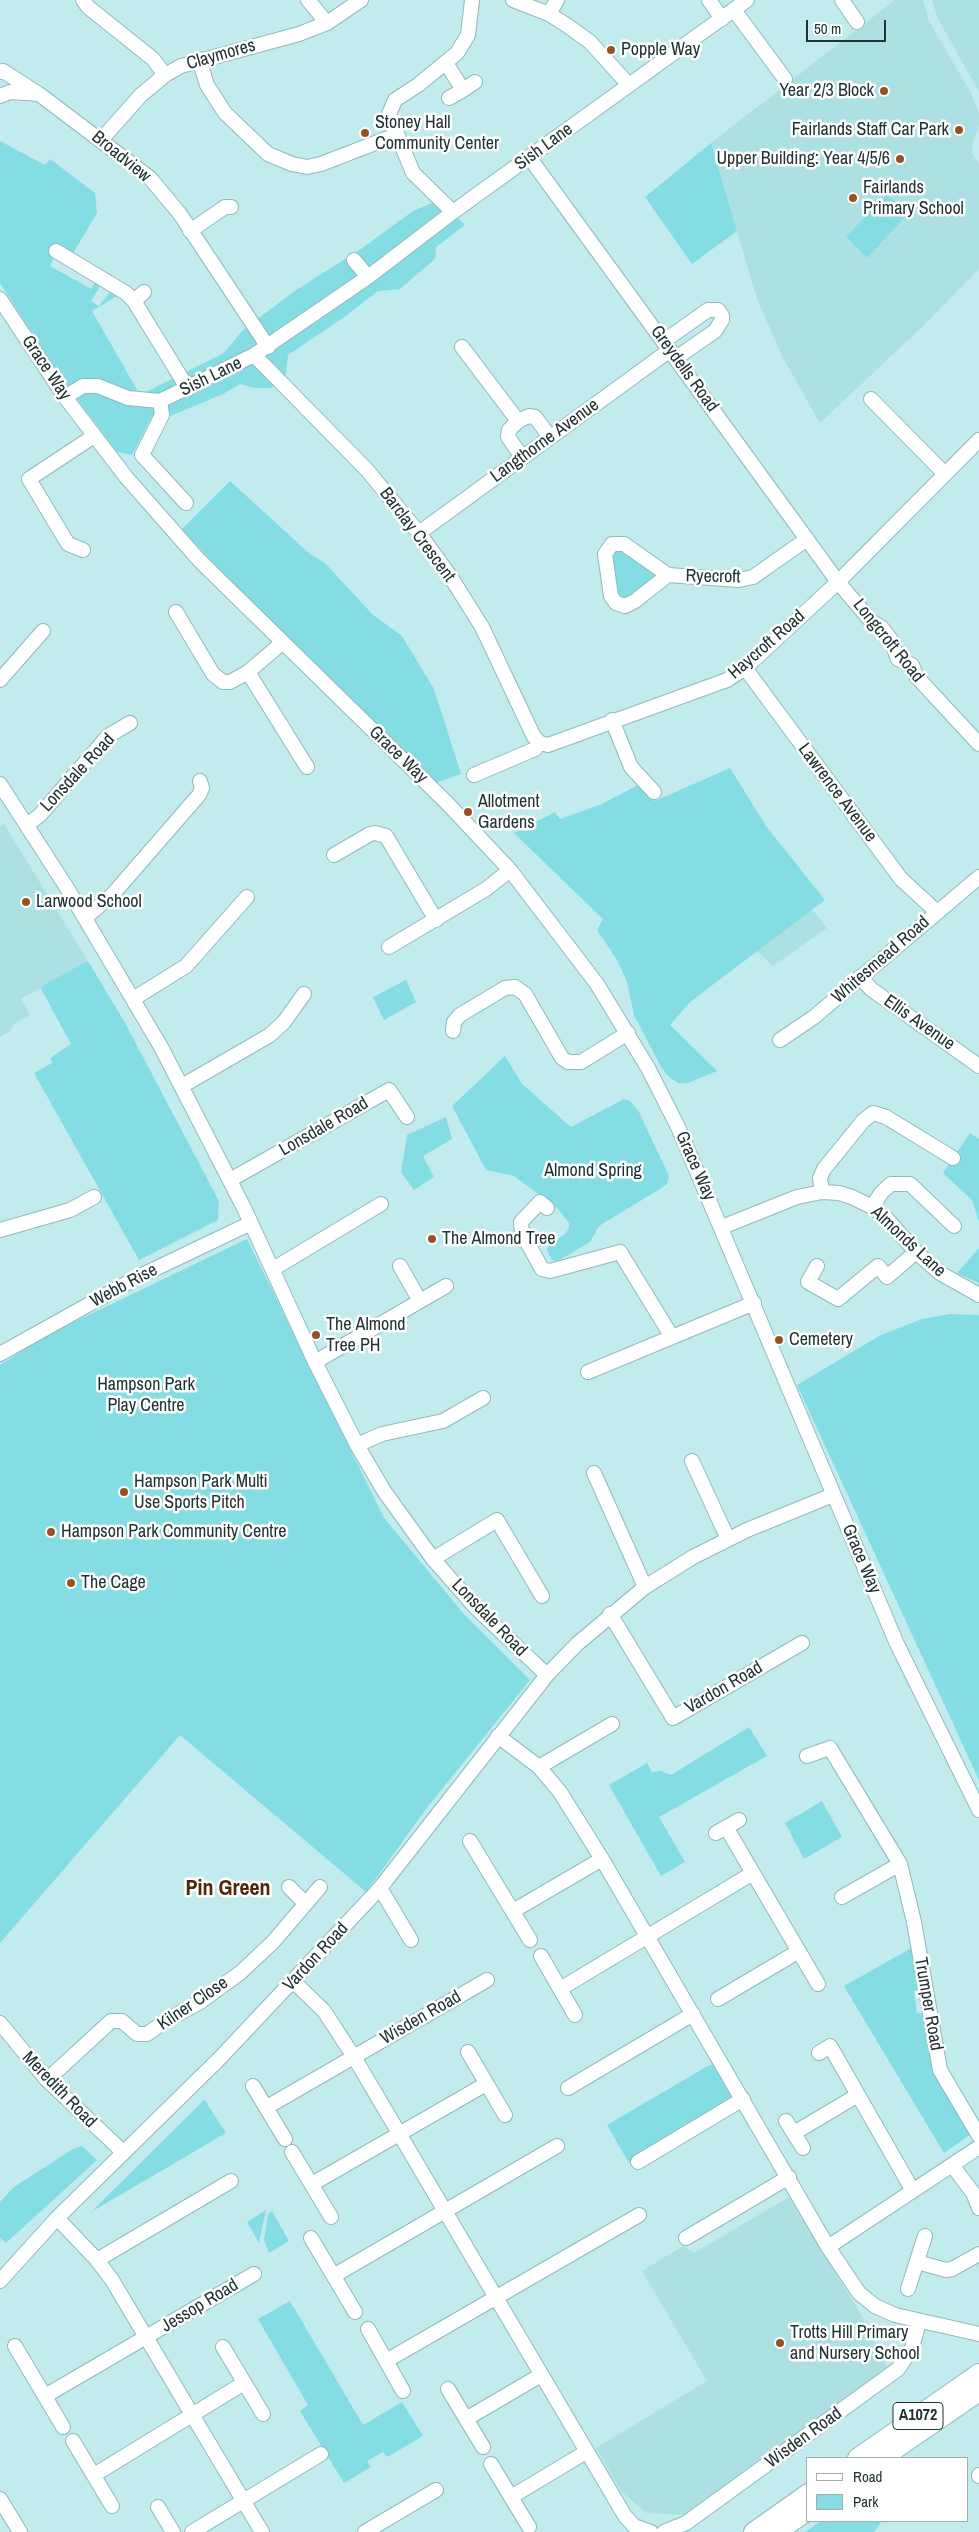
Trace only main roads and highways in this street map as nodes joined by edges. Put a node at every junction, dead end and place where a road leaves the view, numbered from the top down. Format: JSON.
{"nodes":[{"id":1,"x":979,"y":2373,"type":"edge"},
{"id":2,"x":979,"y":2392,"type":"edge"},
{"id":3,"x":858,"y":2457,"type":"edge"},
{"id":4,"x":884,"y":2457,"type":"edge"},
{"id":5,"x":806,"y":2494,"type":"edge"},
{"id":6,"x":806,"y":2512,"type":"edge"},
{"id":7,"x":753,"y":2532,"type":"edge"},
{"id":8,"x":778,"y":2532,"type":"edge"}],
"edges":[{"from":1,"to":3,"type":"main road","number":"A1072"},
{"from":2,"to":4,"type":"main road","number":"A1072"},
{"from":5,"to":7,"type":"main road"},
{"from":6,"to":8,"type":"main road"}]}
